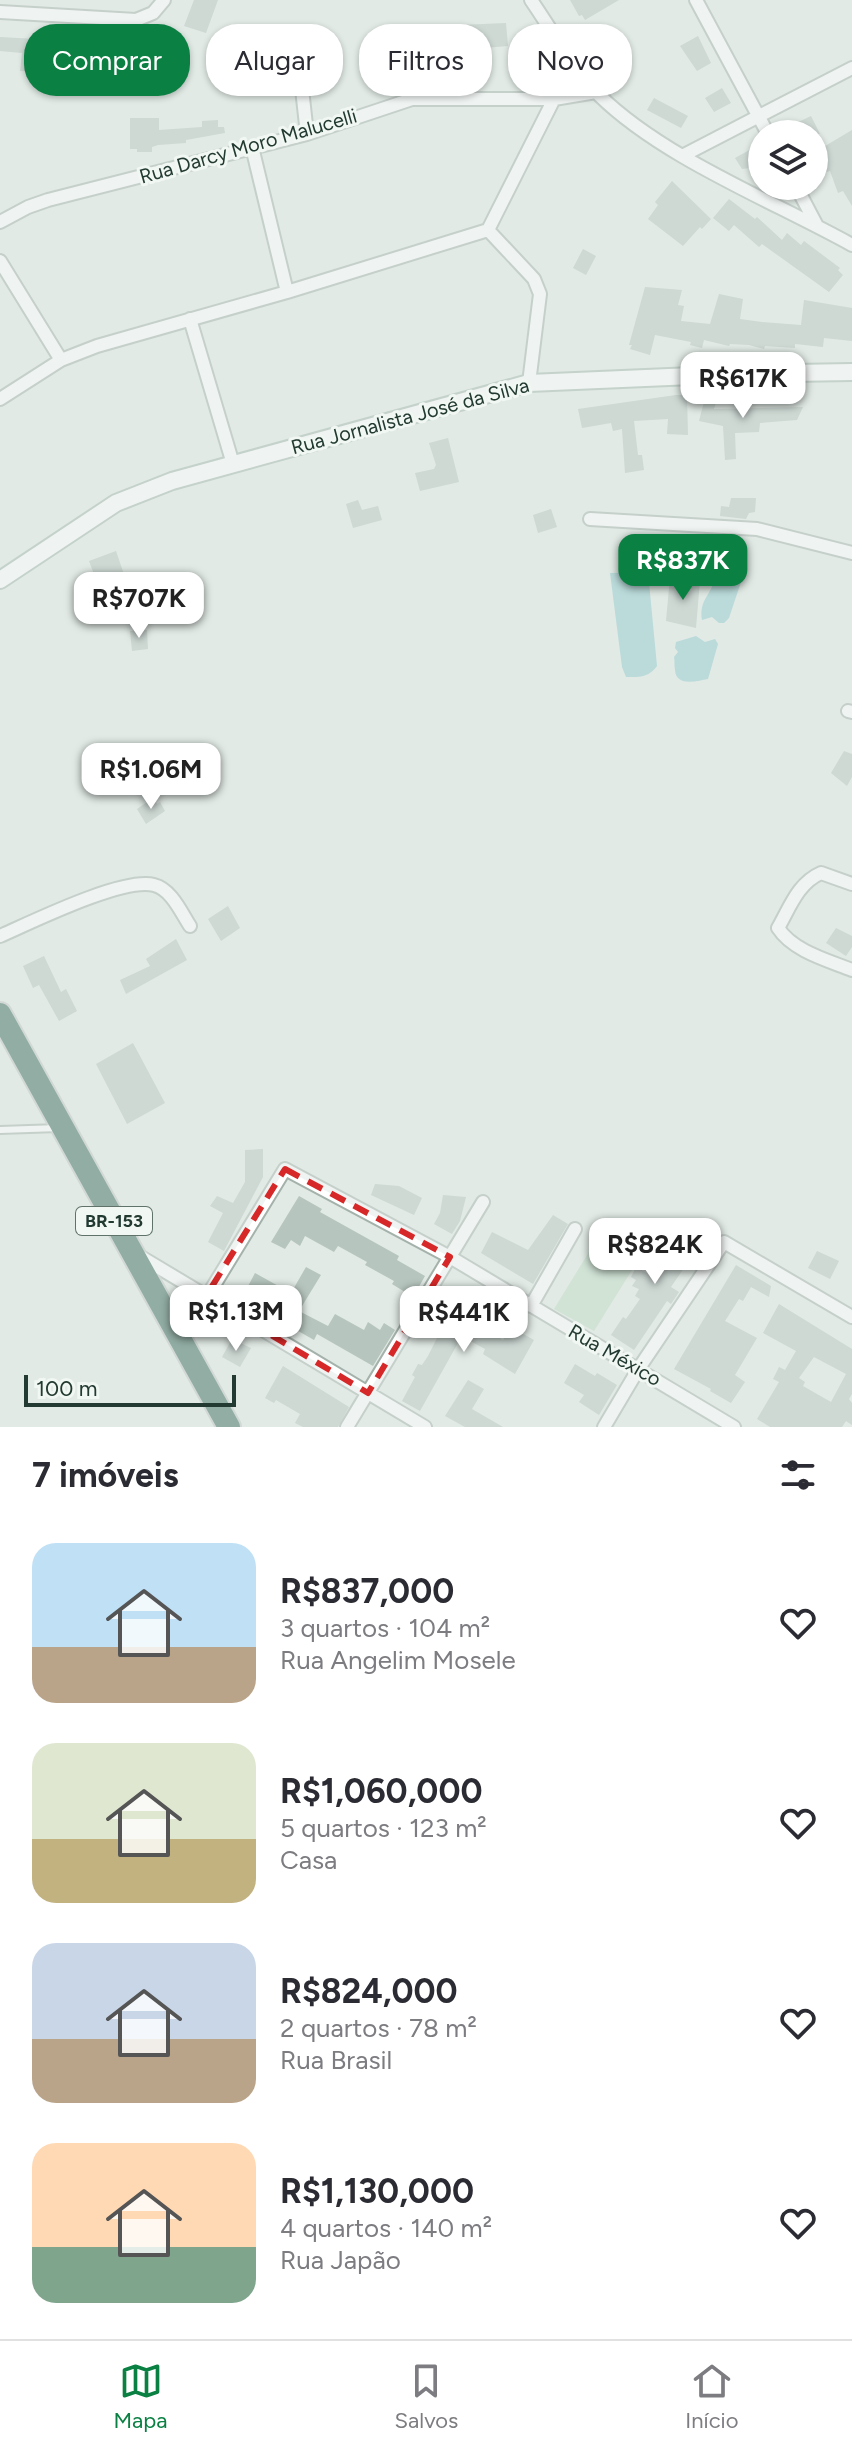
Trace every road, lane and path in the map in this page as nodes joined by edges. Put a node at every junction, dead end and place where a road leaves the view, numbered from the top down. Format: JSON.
{"nodes":[{"id":1,"x":164,"y":0,"type":"edge"},
{"id":2,"x":531,"y":0,"type":"edge"},
{"id":3,"x":696,"y":0,"type":"edge"},
{"id":4,"x":0,"y":12,"type":"edge"},
{"id":5,"x":548,"y":24,"type":"edge"},
{"id":6,"x":852,"y":68,"type":"edge"},
{"id":7,"x":303,"y":96,"type":"edge"},
{"id":8,"x":572,"y":96,"type":"edge"},
{"id":9,"x":600,"y":96,"type":"edge"},
{"id":10,"x":554,"y":99,"type":"junction"},
{"id":11,"x":758,"y":116,"type":"junction"},
{"id":12,"x":760,"y":120,"type":"edge"},
{"id":13,"x":307,"y":134,"type":"junction"},
{"id":14,"x":252,"y":147,"type":"junction"},
{"id":15,"x":682,"y":156,"type":"junction"},
{"id":16,"x":803,"y":200,"type":"edge"},
{"id":17,"x":0,"y":222,"type":"edge"},
{"id":18,"x":817,"y":226,"type":"junction"},
{"id":19,"x":488,"y":230,"type":"junction"},
{"id":20,"x":852,"y":245,"type":"edge"},
{"id":21,"x":0,"y":261,"type":"edge"},
{"id":22,"x":287,"y":292,"type":"junction"},
{"id":23,"x":190,"y":319,"type":"junction"},
{"id":24,"x":61,"y":360,"type":"junction"},
{"id":25,"x":852,"y":372,"type":"edge"},
{"id":26,"x":529,"y":383,"type":"junction"},
{"id":27,"x":0,"y":399,"type":"edge"},
{"id":28,"x":233,"y":464,"type":"junction"},
{"id":29,"x":590,"y":519,"type":"dead end"},
{"id":30,"x":852,"y":553,"type":"edge"},
{"id":31,"x":0,"y":580,"type":"edge"},
{"id":32,"x":852,"y":884,"type":"edge"},
{"id":33,"x":190,"y":926,"type":"dead end"},
{"id":34,"x":0,"y":936,"type":"edge"},
{"id":35,"x":852,"y":970,"type":"edge"},
{"id":36,"x":0,"y":1014,"type":"edge"},
{"id":37,"x":62,"y":1128,"type":"junction"},
{"id":38,"x":0,"y":1130,"type":"edge"},
{"id":39,"x":483,"y":1202,"type":"dead end"},
{"id":40,"x":575,"y":1229,"type":"dead end"},
{"id":41,"x":130,"y":1251,"type":"junction"},
{"id":42,"x":450,"y":1257,"type":"junction"},
{"id":43,"x":206,"y":1296,"type":"junction"},
{"id":44,"x":531,"y":1306,"type":"junction"},
{"id":45,"x":852,"y":1317,"type":"edge"},
{"id":46,"x":181,"y":1339,"type":"junction"},
{"id":47,"x":639,"y":1368,"type":"junction"},
{"id":48,"x":368,"y":1393,"type":"junction"},
{"id":49,"x":229,"y":1427,"type":"edge"},
{"id":50,"x":347,"y":1427,"type":"edge"},
{"id":51,"x":425,"y":1427,"type":"edge"},
{"id":52,"x":604,"y":1427,"type":"edge"},
{"id":53,"x":734,"y":1427,"type":"edge"}],
"edges":[{"from":1,"to":4,"type":"street"},
{"from":2,"to":5,"type":"street"},
{"from":3,"to":11,"type":"street"},
{"from":6,"to":11,"type":"street"},
{"from":7,"to":13,"type":"street"},
{"from":8,"to":10,"type":"street","name":"Rua Darcy Moro Malucelli"},
{"from":9,"to":15,"type":"street"},
{"from":10,"to":13,"type":"street","name":"Rua Darcy Moro Malucelli"},
{"from":10,"to":19,"type":"street"},
{"from":11,"to":12,"type":"street"},
{"from":11,"to":15,"type":"street"},
{"from":13,"to":14,"type":"street","name":"Rua Darcy Moro Malucelli"},
{"from":14,"to":17,"type":"street","name":"Rua Darcy Moro Malucelli"},
{"from":14,"to":22,"type":"street"},
{"from":15,"to":18,"type":"street"},
{"from":16,"to":18,"type":"street"},
{"from":18,"to":20,"type":"street"},
{"from":19,"to":22,"type":"street"},
{"from":19,"to":26,"type":"street"},
{"from":21,"to":24,"type":"street"},
{"from":22,"to":23,"type":"street"},
{"from":23,"to":24,"type":"street"},
{"from":23,"to":28,"type":"street"},
{"from":24,"to":27,"type":"street"},
{"from":25,"to":26,"type":"main road","name":"Rua Jornalista José da Silva"},
{"from":26,"to":28,"type":"main road","name":"Rua Jornalista José da Silva"},
{"from":28,"to":31,"type":"main road","name":"Rua Jornalista José da Silva"},
{"from":29,"to":30,"type":"street"},
{"from":32,"to":35,"type":"street"},
{"from":33,"to":34,"type":"street"},
{"from":36,"to":37,"type":"highway","number":"BR-153"},
{"from":37,"to":38,"type":"lane"},
{"from":37,"to":41,"type":"highway","number":"BR-153"},
{"from":39,"to":42,"type":"street"},
{"from":40,"to":44,"type":"street"},
{"from":41,"to":43,"type":"street"},
{"from":41,"to":46,"type":"highway","number":"BR-153"},
{"from":42,"to":43,"type":"street","name":"Rua México"},
{"from":42,"to":44,"type":"street","name":"Rua México"},
{"from":42,"to":48,"type":"street"},
{"from":43,"to":46,"type":"street"},
{"from":43,"to":48,"type":"street"},
{"from":44,"to":47,"type":"street","name":"Rua México"},
{"from":45,"to":47,"type":"street"},
{"from":46,"to":49,"type":"highway","number":"BR-153"},
{"from":47,"to":52,"type":"street"},
{"from":47,"to":53,"type":"street","name":"Rua México"},
{"from":48,"to":50,"type":"street"},
{"from":48,"to":51,"type":"street"}]}
